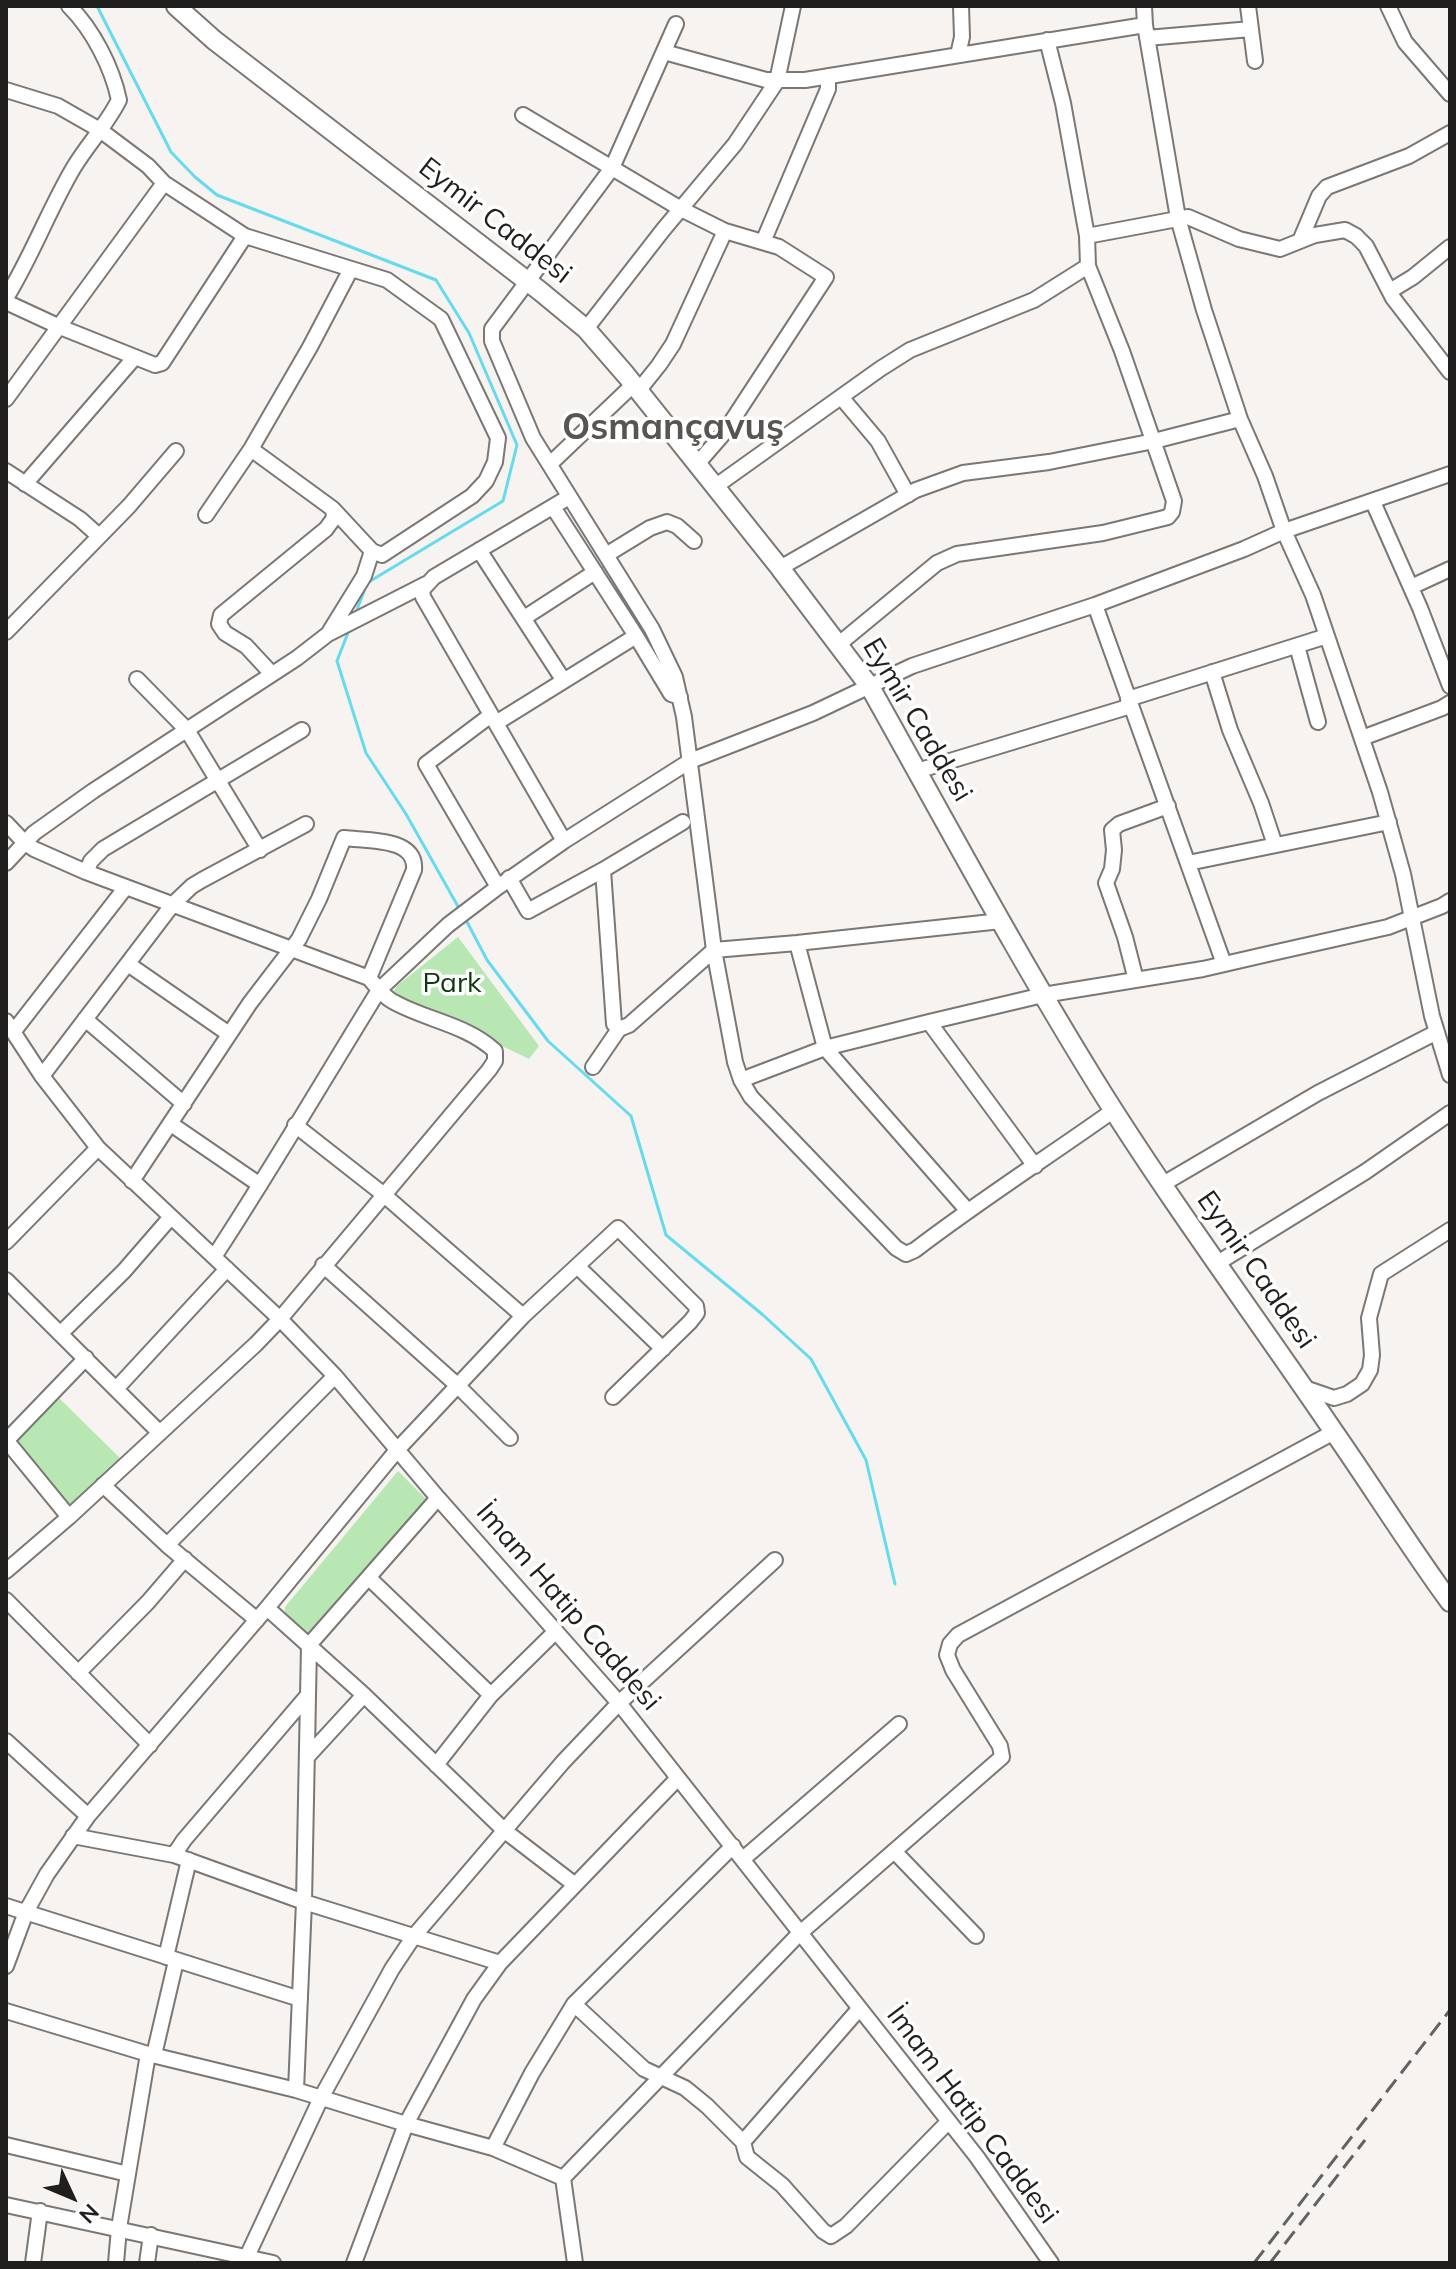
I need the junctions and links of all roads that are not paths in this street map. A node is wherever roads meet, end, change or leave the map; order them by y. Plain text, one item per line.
1 (69, 6) edge
2 (176, 6) edge
3 (793, 6) edge
4 (961, 6) edge
5 (1144, 6) edge
6 (1248, 6) edge
7 (1388, 6) edge
8 (676, 24) dead end
9 (1251, 29) junction
10 (1146, 32) junction
11 (1047, 40) junction
12 (664, 52) junction
13 (958, 55) junction
14 (1255, 61) dead end
15 (828, 76) junction
16 (777, 81) junction
17 (6, 90) edge
18 (1450, 94) edge
19 (523, 115) dead end
20 (100, 130) junction
21 (1450, 133) edge
22 (612, 168) junction
23 (164, 183) junction
24 (681, 209) junction
25 (1312, 213) junction
26 (1178, 218) junction
27 (725, 231) junction
28 (1331, 232) junction
29 (245, 236) junction
30 (1087, 236) junction
31 (1300, 241) junction
32 (763, 242) junction
33 (1450, 247) edge
34 (1088, 266) junction
35 (351, 269) junction
36 (527, 281) junction
37 (1390, 291) junction
38 (6, 300) edge
39 (60, 327) junction
40 (586, 329) junction
41 (135, 357) junction
42 (1449, 366) edge
43 (637, 387) junction
44 (841, 397) junction
45 (6, 399) edge
46 (1240, 419) junction
47 (1154, 441) junction
48 (251, 449) junction
49 (176, 451) dead end
50 (698, 463) junction
51 (550, 464) junction
52 (6, 471) edge
53 (1450, 474) edge
54 (25, 484) junction
55 (716, 486) junction
56 (908, 495) junction
57 (569, 497) junction
58 (1373, 502) junction
59 (553, 507) junction
60 (333, 509) junction
61 (206, 515) dead end
62 (1284, 531) junction
63 (99, 536) junction
64 (694, 541) dead end
65 (479, 550) junction
66 (372, 551) junction
67 (606, 555) junction
68 (780, 568) junction
69 (1450, 569) edge
70 (595, 572) junction
71 (426, 584) junction
72 (1411, 587) junction
73 (1095, 605) junction
74 (524, 618) junction
75 (6, 632) edge
76 (328, 634) junction
77 (636, 636) junction
78 (1327, 636) junction
79 (839, 644) junction
80 (1297, 646) junction
81 (1212, 672) junction
82 (272, 674) junction
83 (137, 679) dead end
84 (564, 681) junction
85 (1450, 686) edge
86 (870, 687) junction
87 (680, 697) junction
88 (1129, 702) junction
89 (1450, 703) edge
90 (494, 719) junction
91 (1318, 722) dead end
92 (187, 730) junction
93 (302, 730) dead end
94 (1362, 738) junction
95 (690, 761) junction
96 (917, 771) junction
97 (218, 781) junction
98 (1168, 806) junction
99 (683, 822) dead end
100 (1389, 822) junction
101 (6, 823) edge
102 (306, 824) dead end
103 (564, 841) junction
104 (25, 843) junction
105 (1275, 845) junction
106 (260, 850) junction
107 (6, 863) edge
108 (1188, 863) junction
109 (603, 870) junction
110 (86, 872) junction
111 (504, 883) junction
112 (126, 887) junction
113 (1450, 901) edge
114 (173, 904) junction
115 (1412, 919) junction
116 (1001, 921) junction
117 (797, 943) junction
118 (292, 948) junction
119 (714, 950) junction
120 (128, 964) junction
121 (1224, 964) junction
122 (369, 978) junction
123 (1136, 980) junction
124 (379, 990) junction
125 (1043, 995) junction
126 (85, 1019) junction
127 (929, 1022) junction
128 (10, 1026) edge
129 (619, 1029) junction
130 (1437, 1032) junction
131 (229, 1034) junction
132 (825, 1048) junction
133 (593, 1067) dead end
134 (1450, 1075) edge
135 (42, 1076) junction
136 (741, 1080) junction
137 (184, 1104) junction
138 (1114, 1110) junction
139 (1450, 1113) edge
140 (171, 1124) junction
141 (295, 1125) junction
142 (98, 1148) junction
143 (1035, 1166) junction
144 (132, 1181) junction
145 (1163, 1184) junction
146 (260, 1185) junction
147 (383, 1194) junction
148 (967, 1210) junction
149 (170, 1218) junction
150 (1450, 1230) edge
151 (6, 1242) edge
152 (214, 1257) junction
153 (1216, 1264) junction
154 (323, 1265) junction
155 (577, 1266) junction
156 (227, 1269) junction
157 (6, 1280) edge
158 (523, 1316) junction
159 (280, 1319) junction
160 (61, 1333) junction
161 (663, 1349) junction
162 (86, 1358) junction
163 (335, 1376) junction
164 (457, 1385) junction
165 (1302, 1387) junction
166 (116, 1389) junction
167 (613, 1397) dead end
168 (1334, 1432) junction
169 (160, 1433) junction
170 (510, 1438) dead end
171 (6, 1440) edge
172 (398, 1449) junction
173 (103, 1485) junction
174 (438, 1498) junction
175 (69, 1517) junction
176 (167, 1545) junction
177 (185, 1559) junction
178 (775, 1560) dead end
179 (6, 1571) edge
180 (369, 1578) junction
181 (6, 1600) edge
182 (1450, 1602) edge
183 (262, 1614) junction
184 (556, 1631) junction
185 (309, 1645) junction
186 (78, 1673) junction
187 (308, 1695) junction
188 (364, 1695) junction
189 (491, 1695) junction
190 (619, 1703) junction
191 (899, 1724) dead end
192 (150, 1745) junction
193 (11, 1746) edge
194 (307, 1757) junction
195 (6, 1764) edge
196 (436, 1765) junction
197 (678, 1778) junction
198 (88, 1816) junction
199 (505, 1831) junction
200 (73, 1836) junction
201 (733, 1846) junction
202 (894, 1851) junction
203 (182, 1857) junction
204 (743, 1859) junction
205 (574, 1884) junction
206 (304, 1902) junction
207 (6, 1906) edge
208 (26, 1912) junction
209 (799, 1934) junction
210 (414, 1936) junction
211 (976, 1936) dead end
212 (171, 1959) junction
213 (500, 1963) junction
214 (6, 1966) edge
215 (300, 1999) junction
216 (574, 2004) junction
217 (859, 2009) junction
218 (6, 2011) edge
219 (151, 2055) junction
220 (661, 2078) junction
221 (296, 2090) junction
222 (321, 2098) junction
223 (948, 2122) junction
224 (406, 2124) junction
225 (743, 2142) junction
226 (6, 2145) edge
227 (493, 2148) junction
228 (128, 2174) junction
229 (563, 2178) junction
230 (6, 2205) edge
231 (40, 2211) junction
232 (119, 2228) junction
233 (151, 2235) junction
234 (245, 2260) edge
235 (33, 2263) edge
236 (116, 2263) edge
237 (147, 2263) edge
238 (273, 2263) edge
239 (354, 2263) edge
240 (575, 2263) edge
241 (1051, 2263) edge

1 - 20 street
2 - 36 main road, Eymir Caddesi
3 - 16 street
4 - 13 street
5 - 10 street
6 - 9 street
7 - 18 street
8 - 12 street
9 - 10 street
9 - 14 street
10 - 11 street
10 - 26 street
11 - 13 street
11 - 30 street
12 - 16 street
12 - 22 street
13 - 15 street
15 - 16 street
15 - 32 street
16 - 24 street
17 - 20 street
19 - 22 street
20 - 23 street
20 - 38 street
21 - 25 street
22 - 24 street
22 - 36 street
23 - 29 street
23 - 39 street
24 - 27 street
24 - 40 street
25 - 28 street
25 - 31 street
26 - 30 street
26 - 31 street
26 - 46 street
27 - 32 street
27 - 43 street
28 - 31 street
28 - 37 street
29 - 35 street
29 - 41 street
30 - 34 street
32 - 50 street
33 - 37 street
34 - 44 street
34 - 47 street
35 - 48 street
35 - 66 street
36 - 40 main road, Eymir Caddesi
36 - 51 street
37 - 42 street
38 - 39 street
39 - 41 street
39 - 45 street
40 - 43 main road, Eymir Caddesi
41 - 54 street
43 - 50 main road, Eymir Caddesi
43 - 51 street
44 - 55 street
44 - 56 street
46 - 47 street
46 - 62 street
47 - 56 street
47 - 79 street
48 - 60 street
48 - 61 street
49 - 63 street
50 - 55 main road, Eymir Caddesi
51 - 57 street
52 - 54 street
53 - 58 street
54 - 63 street
55 - 68 main road, Eymir Caddesi
56 - 68 street
57 - 59 street
57 - 67 street
58 - 62 street
58 - 72 street
59 - 65 street
59 - 70 street
60 - 66 street
60 - 82 street
62 - 73 street
62 - 78 street
63 - 75 street
64 - 67 street
65 - 71 street
65 - 74 street
66 - 76 street
67 - 87 street
68 - 79 main road, Eymir Caddesi
69 - 72 street
70 - 74 street
70 - 77 street
71 - 76 street
71 - 90 street
72 - 85 street
73 - 86 street
73 - 88 street
74 - 84 street
76 - 82 street
77 - 84 street
77 - 87 street
78 - 80 street
78 - 94 street
79 - 86 main road, Eymir Caddesi
80 - 81 street
80 - 91 street
81 - 88 street
81 - 105 street
82 - 92 street
83 - 92 street
84 - 90 street
86 - 95 street
86 - 96 main road, Eymir Caddesi
87 - 95 street
88 - 96 street
88 - 98 street
89 - 94 street
90 - 103 street
90 - 111 street
92 - 97 street
92 - 104 street
93 - 97 street
94 - 100 street
95 - 103 street
95 - 119 street
96 - 116 main road, Eymir Caddesi
97 - 106 street
97 - 110 street
98 - 108 street
98 - 123 street
99 - 109 street
100 - 105 street
100 - 115 street
101 - 104 street
102 - 106 street
103 - 111 street
104 - 107 street
104 - 110 street
105 - 108 street
106 - 114 street
108 - 121 street
109 - 111 street
109 - 129 street
110 - 112 street
111 - 124 street
112 - 114 street
112 - 128 street
113 - 115 street
114 - 118 street
114 - 120 street
115 - 121 street
115 - 130 street
116 - 117 street
116 - 125 main road, Eymir Caddesi
117 - 119 street
117 - 132 street
118 - 122 street
118 - 122 street
118 - 131 street
119 - 129 street
119 - 136 street
120 - 126 street
120 - 131 street
121 - 123 street
122 - 124 street
123 - 125 street
124 - 141 street
124 - 147 street
125 - 127 street
125 - 138 main road, Eymir Caddesi
126 - 135 street
126 - 137 street
127 - 132 street
127 - 143 street
128 - 135 street, İmam Hatip Caddesi
129 - 133 street
130 - 134 street
130 - 145 street
131 - 137 street
132 - 136 street
132 - 148 street
135 - 142 street, İmam Hatip Caddesi
136 - 148 street
137 - 140 street
138 - 143 street
138 - 145 main road, Eymir Caddesi
139 - 153 street
140 - 144 street
140 - 146 street
141 - 146 street
141 - 147 street
142 - 144 street, İmam Hatip Caddesi
142 - 151 street
143 - 148 street
144 - 149 street, İmam Hatip Caddesi
145 - 153 main road, Eymir Caddesi
146 - 152 street
147 - 154 street
147 - 158 street
149 - 152 street, İmam Hatip Caddesi
149 - 160 street
150 - 165 street
152 - 156 street, İmam Hatip Caddesi
153 - 165 main road, Eymir Caddesi
154 - 159 street
154 - 164 street
155 - 158 street
155 - 161 street
155 - 161 street
156 - 159 street, İmam Hatip Caddesi
156 - 166 street
157 - 160 street
158 - 164 street
159 - 163 street, İmam Hatip Caddesi
159 - 169 street
160 - 162 street
161 - 167 street
162 - 166 street
162 - 171 street
163 - 172 street, İmam Hatip Caddesi
163 - 176 street
164 - 170 street
164 - 172 street
165 - 168 main road, Eymir Caddesi
166 - 169 street
168 - 182 main road, Eymir Caddesi
168 - 202 street
169 - 173 street
171 - 175 street
172 - 174 street, İmam Hatip Caddesi
172 - 183 street
173 - 175 street
173 - 176 street
174 - 180 street
174 - 184 street, İmam Hatip Caddesi
175 - 179 street
176 - 177 street
177 - 183 street
177 - 186 street
178 - 190 street
180 - 185 street
180 - 189 street
181 - 186 street
183 - 185 street
183 - 192 street
184 - 189 street
184 - 190 street, İmam Hatip Caddesi
185 - 187 street
185 - 188 street
186 - 192 street
187 - 194 street
187 - 203 street
188 - 194 street
188 - 196 street
189 - 196 street
190 - 197 street, İmam Hatip Caddesi
190 - 199 street
191 - 204 street
192 - 198 street
193 - 195 street
193 - 198 street
194 - 206 street
196 - 199 street
197 - 201 street, İmam Hatip Caddesi
197 - 205 street
198 - 200 street
199 - 205 street
199 - 210 street
200 - 203 street
200 - 208 street
201 - 204 street, İmam Hatip Caddesi
201 - 216 street
202 - 209 street
202 - 211 street
203 - 206 street
203 - 212 street
204 - 209 street, İmam Hatip Caddesi
205 - 213 street
206 - 210 street
206 - 215 street
207 - 208 street
208 - 212 street
208 - 214 street
209 - 217 street, İmam Hatip Caddesi
209 - 220 street
210 - 213 street
210 - 222 street
212 - 215 street
212 - 219 street
213 - 224 street
215 - 221 street
216 - 220 street
216 - 227 street
217 - 223 street, İmam Hatip Caddesi
217 - 225 street
218 - 219 street
219 - 221 street
219 - 228 street
220 - 225 street
220 - 229 street
221 - 222 street
222 - 224 street
222 - 234 street
223 - 225 street
223 - 241 street, İmam Hatip Caddesi
224 - 227 street
224 - 239 street
226 - 228 street
227 - 229 street
228 - 232 street
229 - 240 street
230 - 231 street
231 - 232 street
231 - 235 street
232 - 233 street
232 - 236 street
233 - 234 street
233 - 237 street
234 - 238 street

